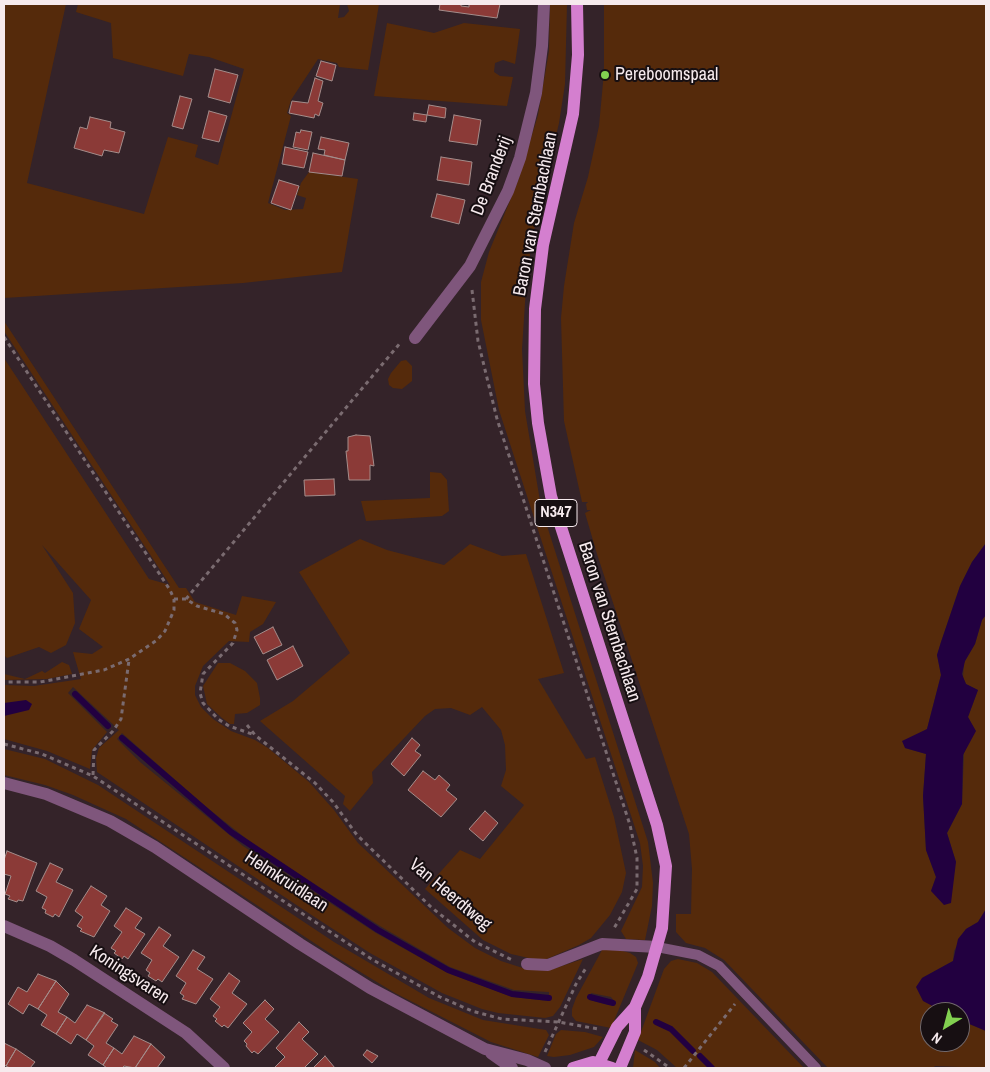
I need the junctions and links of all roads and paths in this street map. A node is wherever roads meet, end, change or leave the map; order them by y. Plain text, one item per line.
1 (544, 4) edge
2 (577, 4) edge
3 (470, 266) junction
4 (411, 336) joint
5 (4, 337) edge
6 (174, 599) junction
7 (186, 599) junction
8 (129, 660) junction
9 (4, 682) edge
10 (247, 725) dead end
11 (256, 735) junction
12 (4, 744) edge
13 (93, 776) junction
14 (4, 782) edge
15 (4, 926) edge
16 (602, 944) junction
17 (657, 947) junction
18 (527, 964) joint
19 (745, 992) junction
20 (635, 1007) junction
21 (558, 1022) junction
22 (485, 1049) junction
23 (599, 1063) junction
24 (542, 1067) edge
25 (224, 1068) edge
26 (512, 1068) edge
27 (572, 1068) edge
28 (612, 1068) edge
29 (620, 1068) edge
30 (684, 1068) edge
31 (816, 1068) edge

1 - 3 street, De Branderij
2 - 17 main road, Baron van Sternbachlaan / N347
3 - 4 street, De Branderij
3 - 16 path
4 - 7 path
5 - 6 path
6 - 7 path
6 - 8 path
7 - 11 path
8 - 9 path
8 - 13 path
10 - 11 path, Van Heerdtweg
11 - 18 path, Van Heerdtweg
12 - 13 path, Helmkruidlaan
13 - 21 path, Helmkruidlaan
14 - 22 street
15 - 25 street, Koningsvaren
16 - 17 street
16 - 18 street
16 - 21 path
17 - 19 lane
17 - 20 main road, Baron van Sternbachlaan / N347
19 - 30 path
19 - 31 lane
20 - 23 main road, Baron van Sternbachlaan / N347
20 - 29 main road, Baron van Sternbachlaan / N347
21 - 24 path
22 - 24 street
22 - 26 street
23 - 27 main road
23 - 28 main road

